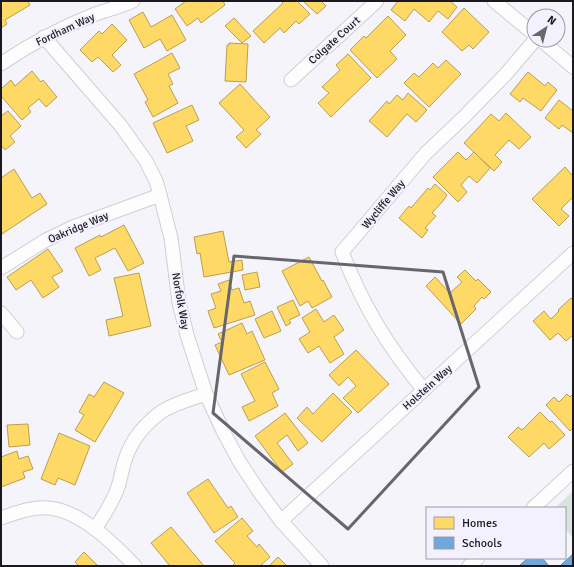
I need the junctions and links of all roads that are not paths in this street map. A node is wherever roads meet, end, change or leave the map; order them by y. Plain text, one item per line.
1 (133, 1) edge
2 (377, 1) edge
3 (494, 1) edge
4 (526, 27) edge
5 (44, 38) junction
6 (528, 48) edge
7 (550, 48) edge
8 (1, 64) edge
9 (573, 67) edge
10 (291, 80) dead end
11 (160, 195) junction
12 (573, 253) edge
13 (1, 268) edge
14 (1, 313) edge
15 (17, 332) dead end
16 (424, 390) junction
17 (206, 394) junction
18 (573, 471) edge
19 (533, 507) edge
20 (1, 518) edge
21 (281, 521) junction
22 (94, 529) junction
23 (135, 566) edge
24 (322, 566) edge

1 - 5 street, Fordham Way
2 - 10 street, Colgate Court
3 - 4 street
5 - 8 street, Fordham Way
5 - 11 street, Norfolk Way
6 - 16 street, Wycliffe Way
7 - 9 street
11 - 13 street, Oakridge Way
11 - 17 street, Norfolk Way
12 - 16 street, Holstein Way
14 - 15 street
16 - 21 street, Holstein Way
17 - 21 street, Norfolk Way
17 - 22 street
18 - 19 street
20 - 22 street
21 - 24 street, Norfolk Way
22 - 23 street

